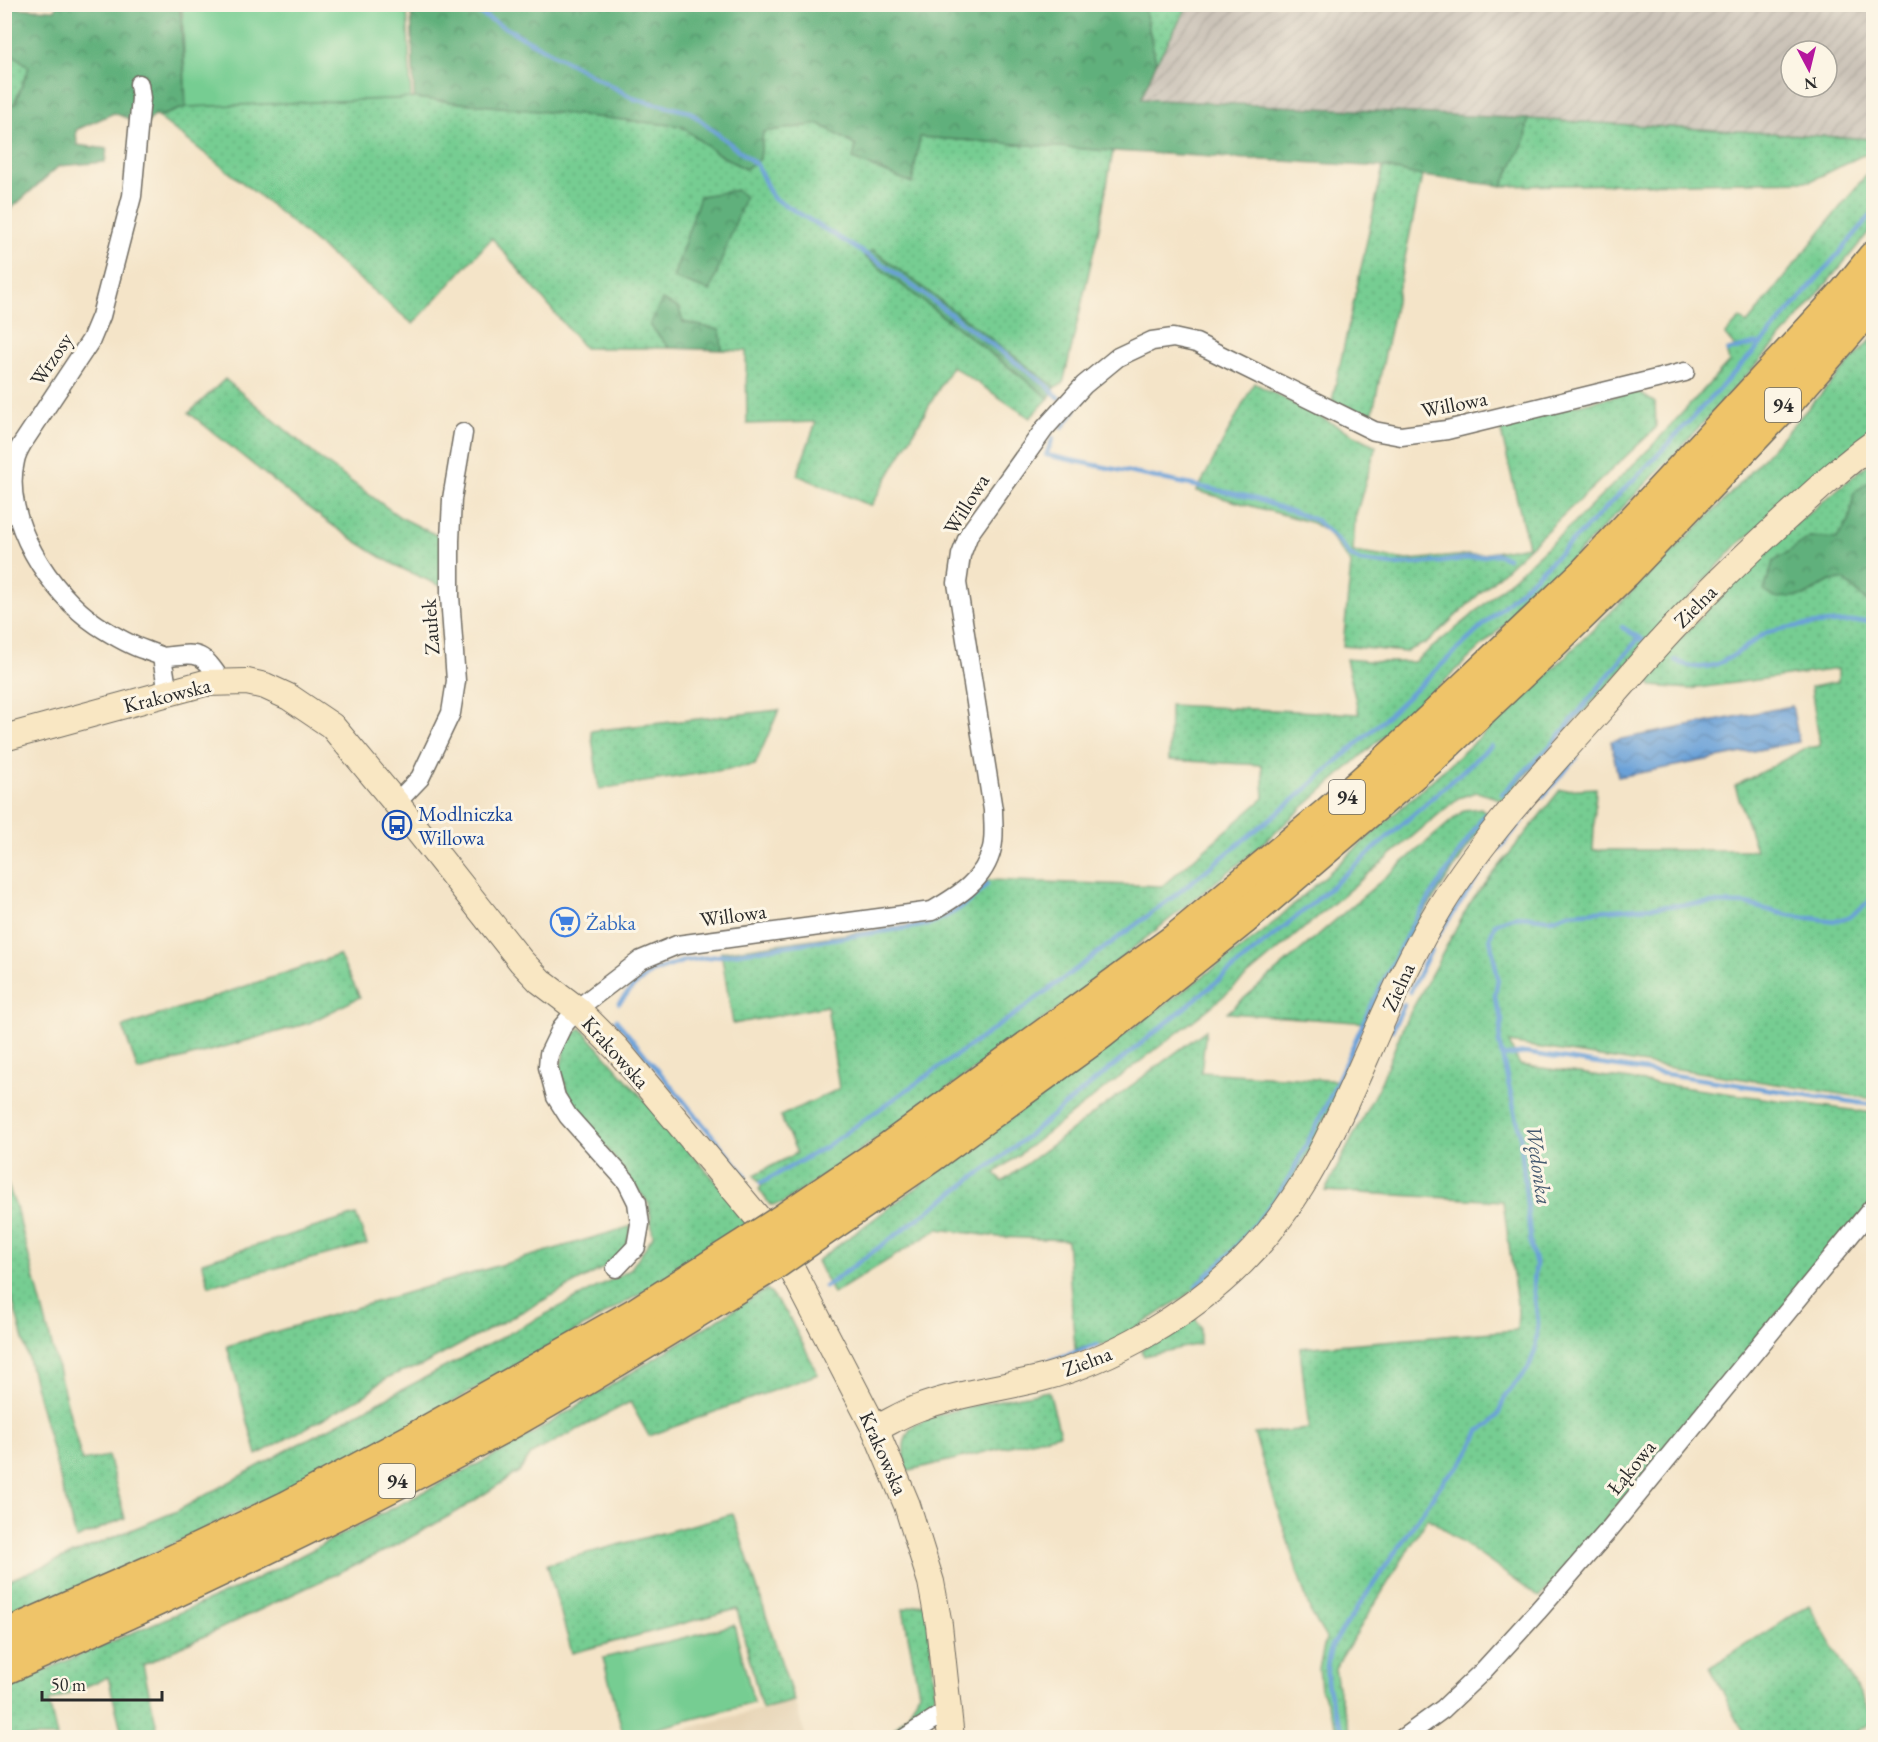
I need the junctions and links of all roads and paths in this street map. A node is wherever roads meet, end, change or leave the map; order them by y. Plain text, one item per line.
1 (139, 84) dead end
2 (1874, 258) edge
3 (1874, 301) edge
4 (1686, 372) dead end
5 (463, 433) dead end
6 (1874, 443) edge
7 (162, 657) junction
8 (222, 682) junction
9 (168, 694) junction
10 (4, 738) edge
11 (396, 802) junction
12 (577, 1009) junction
13 (1874, 1206) edge
14 (777, 1243) junction
15 (616, 1268) dead end
16 (875, 1429) junction
17 (4, 1637) edge
18 (4, 1668) edge
19 (948, 1710) junction
20 (905, 1737) edge
21 (951, 1737) edge
22 (1403, 1737) edge

1 - 7 street, Wrzosy
2 - 14 highway, 94
3 - 14 highway, 94
4 - 12 street, Willowa
5 - 11 street, Zaułek
6 - 16 street, Zielna
7 - 8 street, Wrzosy
7 - 9 street
8 - 9 street, Krakowska
8 - 11 street, Krakowska
9 - 10 street, Krakowska
11 - 12 street, Krakowska
12 - 15 street, Willowa
12 - 16 street, Krakowska
13 - 22 street, Łąkowa
14 - 17 highway, 94
14 - 18 highway, 94
16 - 19 street, Krakowska
19 - 20 street
19 - 21 street, Krakowska

